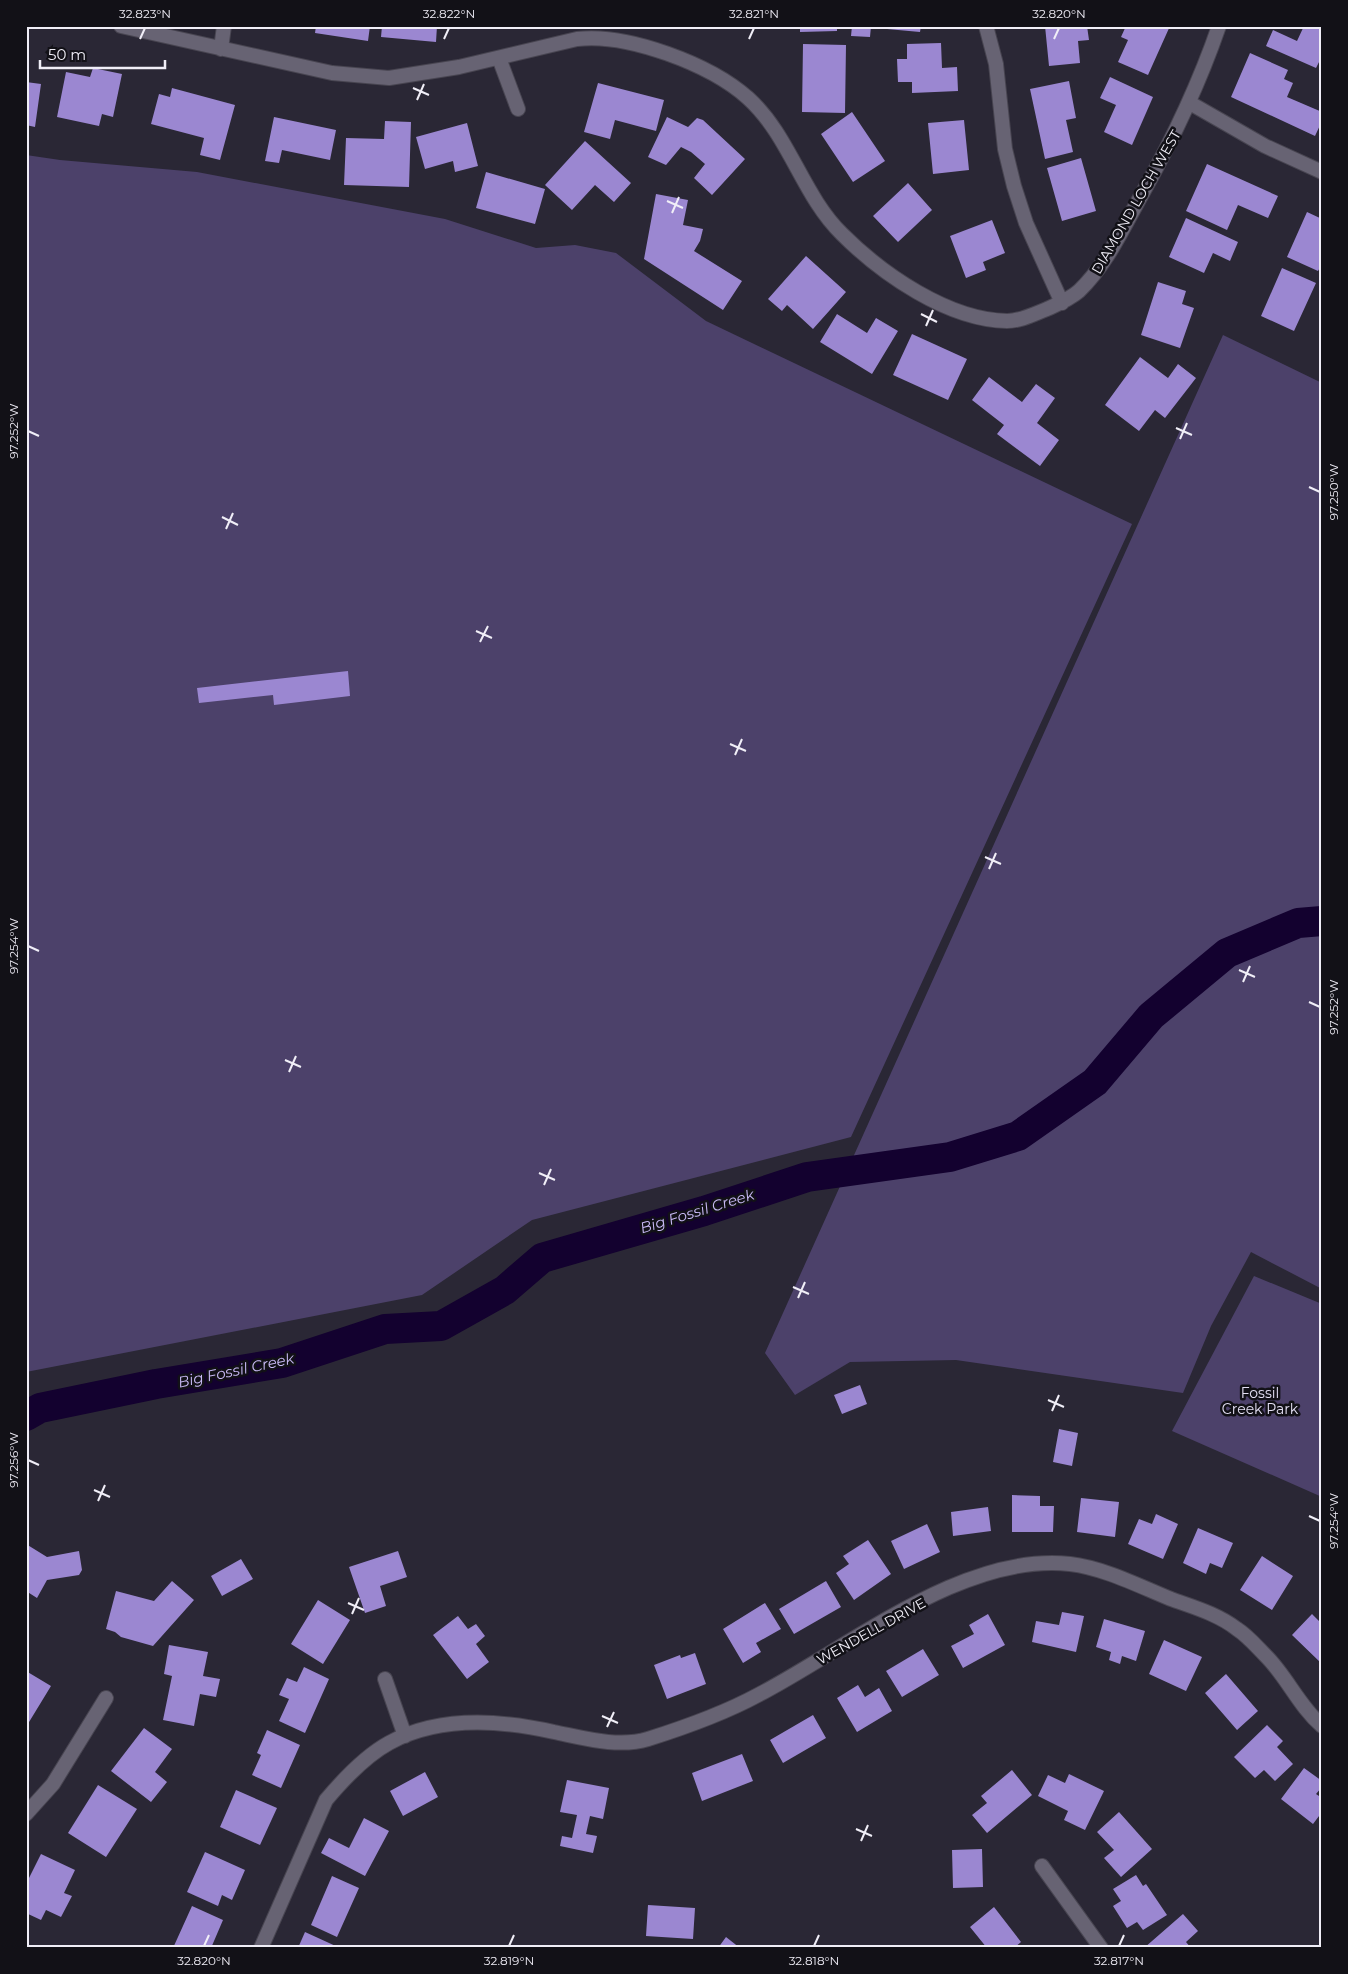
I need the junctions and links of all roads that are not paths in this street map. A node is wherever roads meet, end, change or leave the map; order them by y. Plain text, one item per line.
1 (121, 26) edge
2 (224, 26) edge
3 (986, 26) edge
4 (1219, 26) edge
5 (221, 49) junction
6 (499, 58) junction
7 (1190, 103) junction
8 (518, 109) dead end
9 (1322, 172) edge
10 (1062, 303) junction
11 (385, 1679) dead end
12 (106, 1698) dead end
13 (1322, 1726) edge
14 (405, 1736) junction
15 (26, 1814) edge
16 (1042, 1866) dead end
17 (261, 1948) edge
18 (1101, 1948) edge

1 - 5 street, DIAMOND LOCH WEST
2 - 5 street
3 - 10 street
4 - 7 street, DIAMOND LOCH WEST
5 - 6 street, DIAMOND LOCH WEST
6 - 8 street
6 - 10 street, DIAMOND LOCH WEST
7 - 9 street
7 - 10 street, DIAMOND LOCH WEST
11 - 14 street
12 - 15 street
13 - 14 street, WENDELL DRIVE
14 - 17 street, WENDELL DRIVE
16 - 18 street

